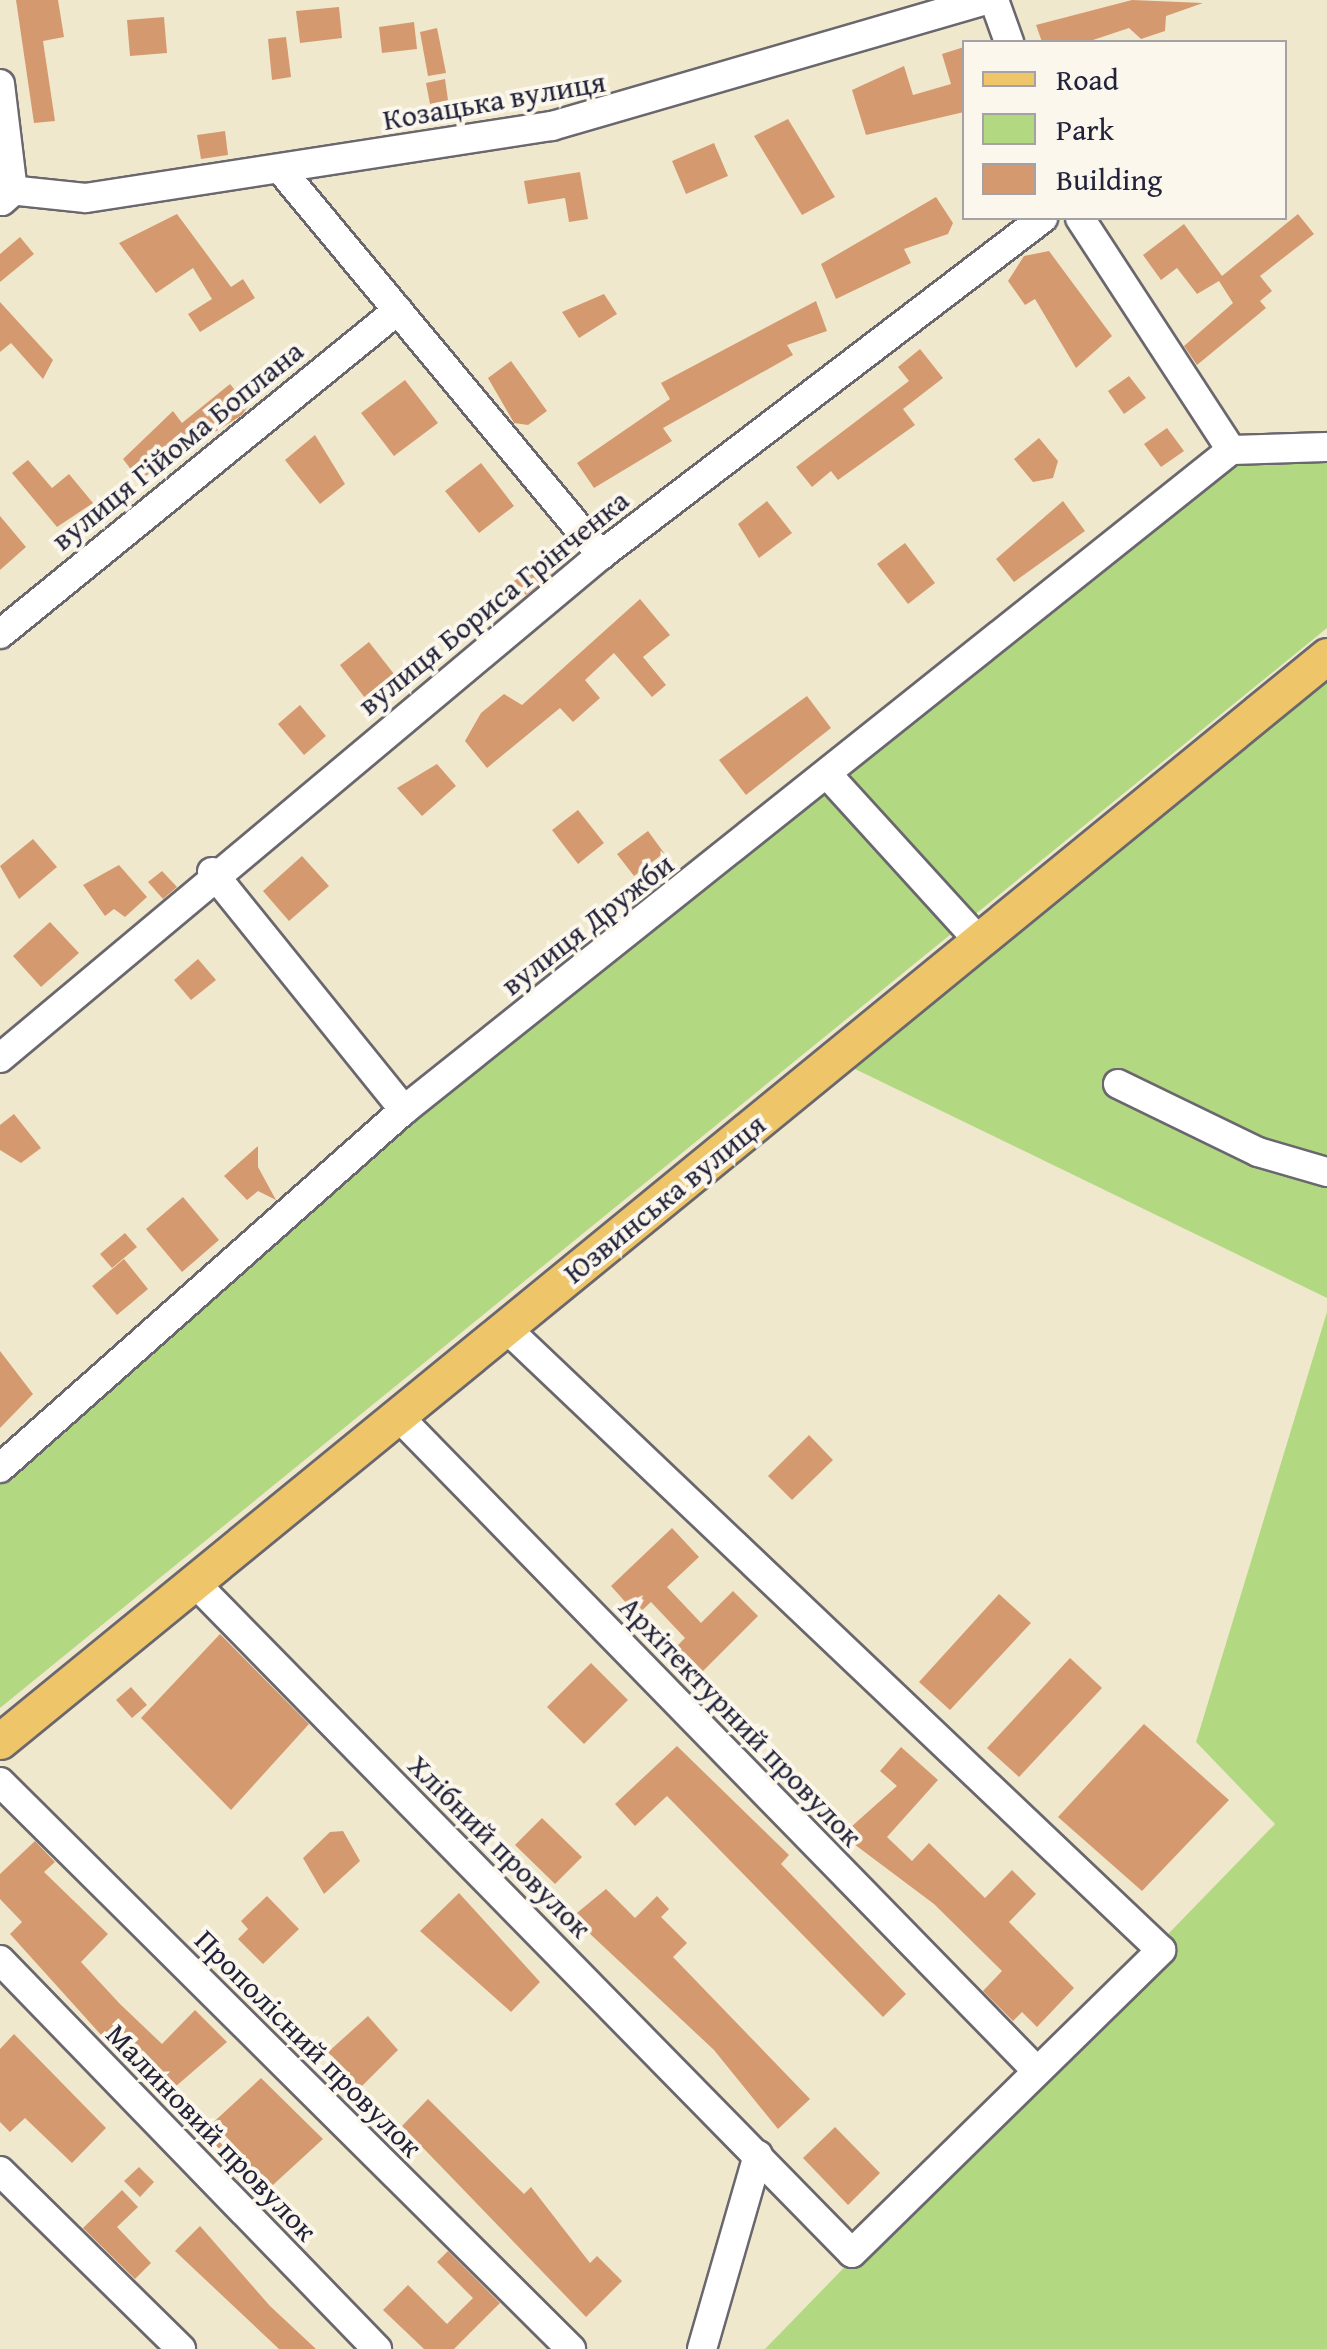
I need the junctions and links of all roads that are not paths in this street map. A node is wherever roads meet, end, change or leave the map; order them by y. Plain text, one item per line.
1 (990, 0) edge
2 (1009, 40) edge
3 (0, 84) edge
4 (281, 170) junction
5 (4, 194) edge
6 (1040, 220) edge
7 (1081, 220) edge
8 (398, 310) junction
9 (1327, 447) edge
10 (1232, 450) junction
11 (601, 555) junction
12 (0, 634) edge
13 (1327, 656) edge
14 (828, 774) junction
15 (212, 872) junction
16 (978, 940) junction
17 (0, 1058) edge
18 (1118, 1084) dead end
19 (404, 1110) junction
20 (1327, 1172) edge
21 (506, 1328) junction
22 (398, 1416) junction
23 (0, 1468) edge
24 (195, 1583) junction
25 (0, 1741) edge
26 (0, 1782) edge
27 (0, 1960) edge
28 (1037, 2071) junction
29 (758, 2155) junction
30 (0, 2171) edge
31 (181, 2349) edge
32 (377, 2349) edge
33 (571, 2349) edge
34 (702, 2349) edge

1 - 2 street
1 - 4 street, Козацька вулиця
3 - 5 street
4 - 5 street, Козацька вулиця
4 - 8 street
6 - 11 street, вулиця Бориса Грінченка
7 - 10 street
8 - 11 street
8 - 12 street, вулиця Гійома Боплана
9 - 10 street
10 - 14 street, вулиця Дружби
11 - 15 street, вулиця Бориса Грінченка
13 - 16 main road, Юзвинська вулиця
14 - 16 street
14 - 19 street, вулиця Дружби
15 - 17 street, вулиця Бориса Грінченка
15 - 19 street
16 - 21 main road, Юзвинська вулиця
18 - 20 street
19 - 23 street, вулиця Дружби
21 - 22 main road, Юзвинська вулиця
21 - 28 street
22 - 24 main road, Юзвинська вулиця
22 - 28 street, Архітектурний провулок
24 - 25 main road, Юзвинська вулиця
24 - 29 street, Хлібний провулок
26 - 33 street, Прополісний провулок
27 - 32 street, Малиновий провулок
28 - 29 street, Хлібний провулок
29 - 34 street
30 - 31 street

